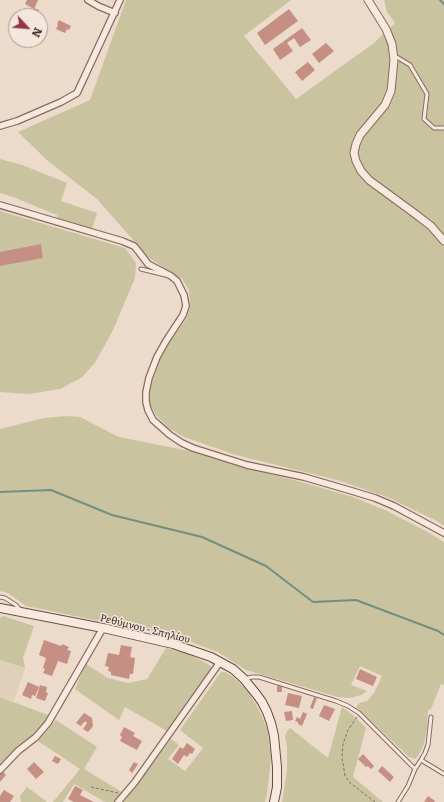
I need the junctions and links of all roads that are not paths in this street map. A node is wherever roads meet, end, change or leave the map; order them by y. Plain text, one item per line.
1 (88, 0) edge
2 (120, 0) edge
3 (368, 0) edge
4 (114, 13) junction
5 (394, 55) junction
6 (0, 126) edge
7 (444, 128) edge
8 (0, 205) edge
9 (444, 241) edge
10 (141, 269) dead end
11 (171, 276) junction
12 (444, 533) edge
13 (0, 597) edge
14 (0, 608) edge
15 (22, 612) junction
16 (103, 628) junction
17 (220, 662) junction
18 (244, 679) junction
19 (431, 717) dead end
20 (421, 760) junction
21 (414, 769) junction
22 (0, 770) edge
23 (444, 774) edge
24 (118, 802) edge
25 (274, 802) edge
26 (398, 802) edge

1 - 4 street
2 - 4 street
3 - 5 street
4 - 6 street
5 - 7 lane
5 - 9 street
8 - 11 street
10 - 11 lane
11 - 12 street
13 - 15 lane
14 - 15 main road, Ρεθύμνου - Σπηλίου
15 - 16 main road, Ρεθύμνου - Σπηλίου
16 - 17 main road, Ρεθύμνου - Σπηλίου
16 - 22 street
17 - 18 main road, Ρεθύμνου - Σπηλίου
17 - 24 street
18 - 21 lane
18 - 25 main road, Ρεθύμνου - Σπηλίου
19 - 20 lane
20 - 21 lane
20 - 23 lane
21 - 26 lane

